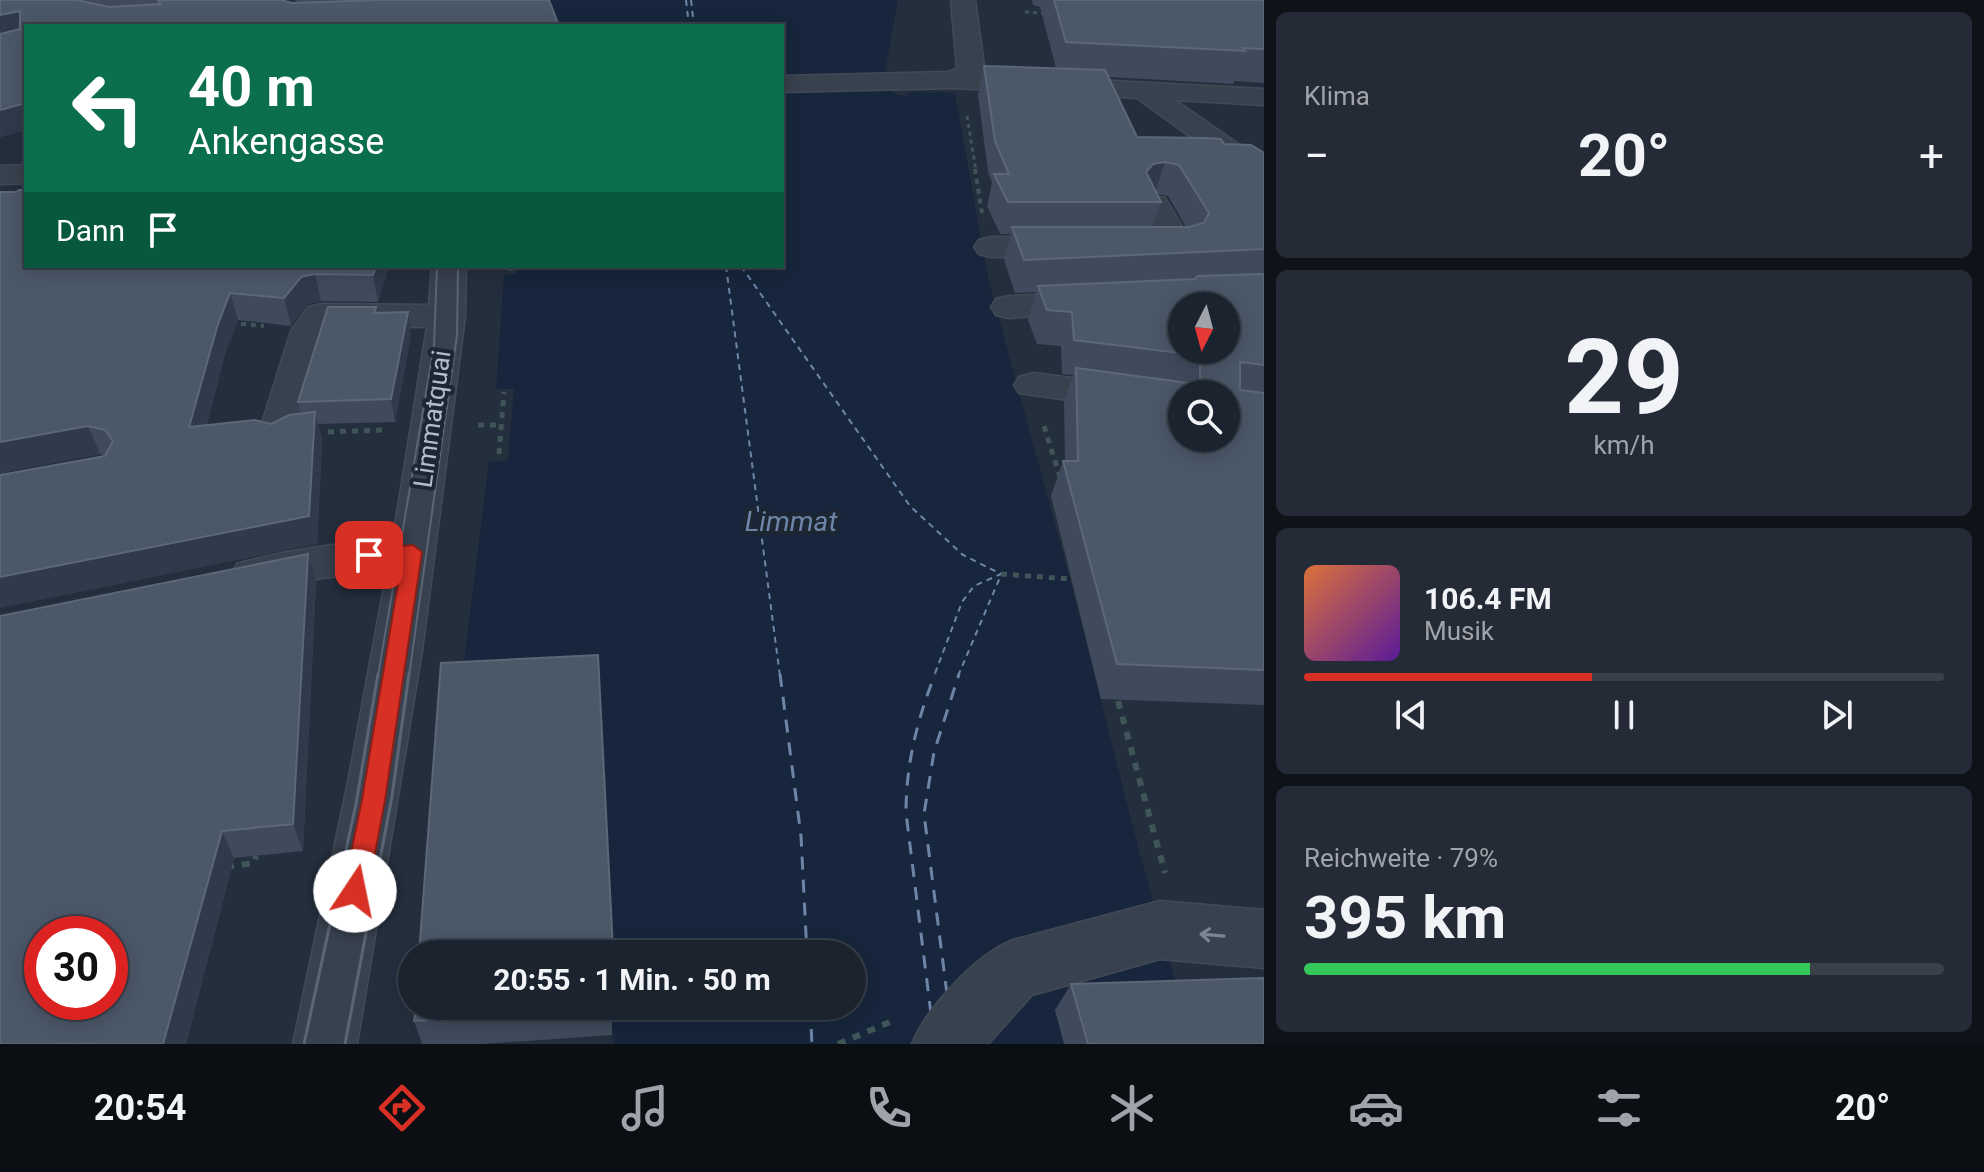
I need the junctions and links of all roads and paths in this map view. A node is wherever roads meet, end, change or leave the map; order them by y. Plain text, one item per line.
1 (963, 0) edge
2 (1025, 12) dead end
3 (1045, 13) dead end
4 (953, 80) junction
5 (784, 84) edge
6 (1147, 93) junction
7 (1264, 97) edge
8 (24, 174) edge
9 (0, 175) edge
10 (1264, 176) edge
11 (1154, 205) edge
12 (991, 247) dead end
13 (448, 268) edge
14 (1121, 301) edge
15 (1009, 307) dead end
16 (433, 316) junction
17 (229, 323) edge
18 (309, 331) junction
19 (1033, 385) dead end
20 (504, 392) dead end
21 (1168, 402) edge
22 (476, 425) dead end
23 (501, 425) junction
24 (391, 430) dead end
25 (278, 436) joint
26 (499, 454) dead end
27 (391, 554) junction
28 (1001, 574) dead end
29 (1070, 579) dead end
30 (219, 583) edge
31 (1118, 701) edge
32 (255, 860) edge
33 (223, 867) edge
34 (1170, 931) junction
35 (1264, 939) edge
36 (325, 1044) edge
37 (944, 1044) edge

1 - 4 street
2 - 3 path
4 - 5 street
4 - 6 street
6 - 7 street
6 - 10 street
8 - 9 street
11 - 12 street
13 - 16 street, Limmatquai
14 - 15 street
16 - 18 street
16 - 27 street, Limmatquai
17 - 18 path
18 - 25 street
19 - 21 street
20 - 23 path
22 - 23 path
23 - 26 path
24 - 25 path
27 - 30 street
27 - 36 street, Limmatquai
28 - 29 path
31 - 34 path
32 - 33 path
35 -> 34 street
34 - 37 street

